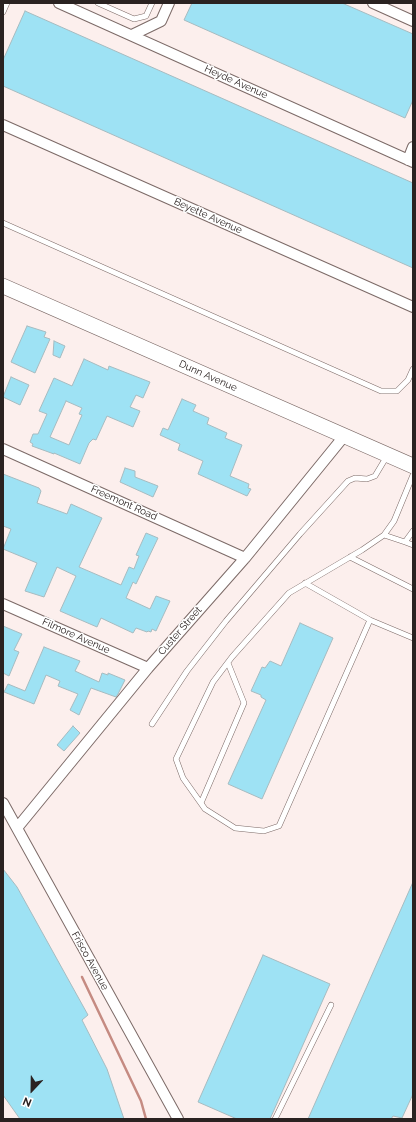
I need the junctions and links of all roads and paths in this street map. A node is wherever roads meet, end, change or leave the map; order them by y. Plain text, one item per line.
1 (7, 3) edge
2 (59, 3) edge
3 (98, 3) edge
4 (152, 3) edge
5 (169, 3) edge
6 (373, 3) edge
7 (3, 12) edge
8 (413, 21) edge
9 (132, 35) junction
10 (3, 125) edge
11 (413, 147) edge
12 (410, 161) edge
13 (3, 223) edge
14 (3, 286) edge
15 (413, 307) edge
16 (413, 369) edge
17 (345, 436) junction
18 (3, 449) edge
19 (388, 455) junction
20 (413, 466) edge
21 (413, 475) edge
22 (413, 530) edge
23 (384, 535) junction
24 (405, 542) junction
25 (413, 546) edge
26 (350, 557) junction
27 (245, 558) junction
28 (305, 583) junction
29 (413, 589) edge
30 (3, 604) edge
31 (370, 620) junction
32 (413, 638) edge
33 (228, 662) junction
34 (148, 668) junction
35 (152, 724) dead end
36 (3, 803) edge
37 (201, 803) junction
38 (17, 828) junction
39 (331, 1005) dead end
40 (178, 1119) edge
41 (275, 1119) edge

1 - 7 lane
2 - 9 street, Heyde Avenue
3 - 4 lane
5 - 9 street
6 - 8 street
9 - 12 street, Heyde Avenue
10 - 15 street, Beyette Avenue
11 - 12 street
13 - 16 lane
14 - 17 main road, Dunn Avenue
17 - 19 main road, Dunn Avenue
17 - 27 street, Custer Street
18 - 27 street, Freemont Road
19 - 20 main road, Dunn Avenue
19 - 35 lane
21 - 23 lane
22 - 24 lane
23 - 24 lane
23 - 26 lane
24 - 25 lane
26 - 28 lane
26 - 29 lane
27 - 34 street, Custer Street
28 - 31 lane
28 - 33 lane
30 - 34 street, Filmore Avenue
31 - 32 lane
31 - 37 lane
33 - 37 lane
33 - 37 lane
34 - 38 street, Custer Street
36 - 38 street, Frisco Avenue
38 - 40 street, Frisco Avenue
39 - 41 lane

